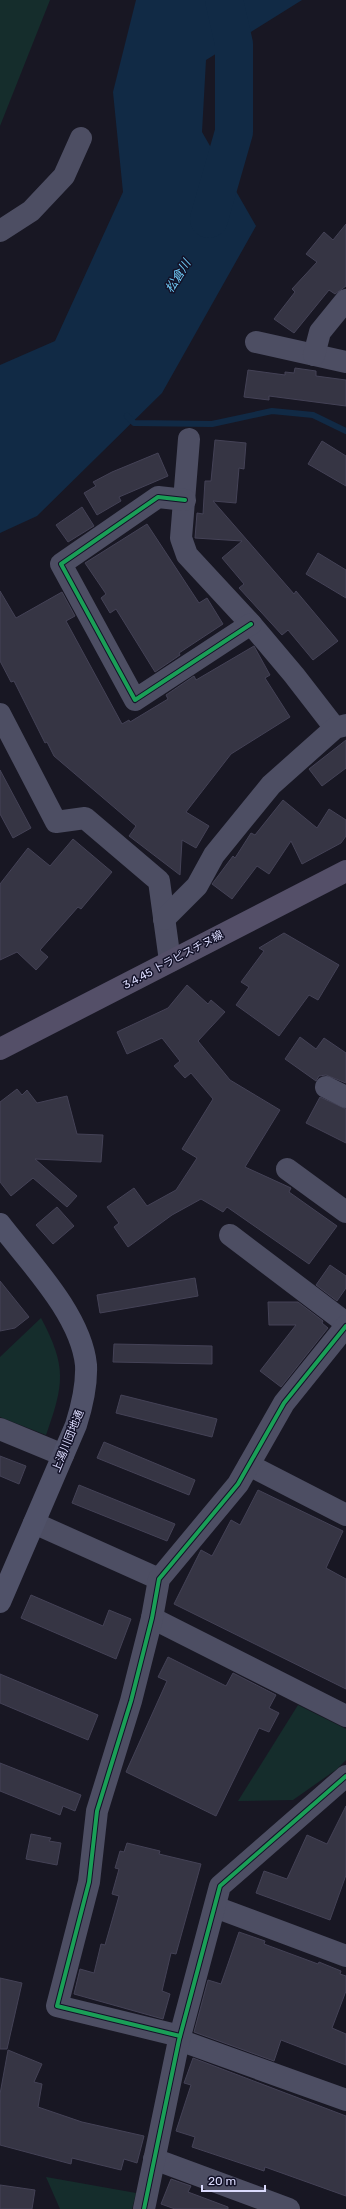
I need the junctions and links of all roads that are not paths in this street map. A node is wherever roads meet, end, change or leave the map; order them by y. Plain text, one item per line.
1 (80, 138) dead end
2 (0, 231) edge
3 (346, 300) edge
4 (256, 342) dead end
5 (314, 356) junction
6 (346, 362) edge
7 (189, 439) dead end
8 (185, 500) junction
9 (251, 624) junction
10 (0, 714) edge
11 (340, 726) edge
12 (346, 871) edge
13 (164, 919) junction
14 (170, 961) junction
15 (0, 1049) edge
16 (326, 1087) dead end
17 (346, 1097) edge
18 (287, 1169) dead end
19 (346, 1212) edge
20 (0, 1224) edge
21 (230, 1235) dead end
22 (346, 1324) edge
23 (0, 1429) edge
24 (63, 1455) junction
25 (249, 1465) junction
26 (346, 1515) edge
27 (34, 1522) junction
28 (159, 1579) junction
29 (0, 1602) edge
30 (152, 1618) junction
31 (346, 1716) edge
32 (346, 1776) edge
33 (215, 1907) junction
34 (346, 1956) edge
35 (180, 2038) junction
36 (346, 2100) edge
37 (154, 2159) junction
38 (144, 2209) edge
39 (289, 2209) edge

1 - 2 street
3 - 5 street
4 - 5 street
5 - 6 street
7 - 8 street
8 - 9 street
8 - 9 street
9 - 11 street
10 - 13 street
11 - 13 street
12 - 14 main road, 3.4.45 トラピスチヌ線
13 - 14 street
14 - 15 main road, 3.4.45 トラピスチヌ線
16 - 17 street
18 - 19 street
20 - 24 street, 上湯川団地通
21 - 22 street
22 - 25 street
23 - 24 street
24 - 27 street, 上湯川団地通
25 - 26 street
25 - 28 street
27 - 28 street
27 - 29 street, 上湯川団地通
28 - 30 street
30 - 31 street
30 - 35 street
32 - 33 street
33 - 34 street
33 - 35 street
35 - 36 street
35 - 37 street
37 - 38 street
37 - 39 street

